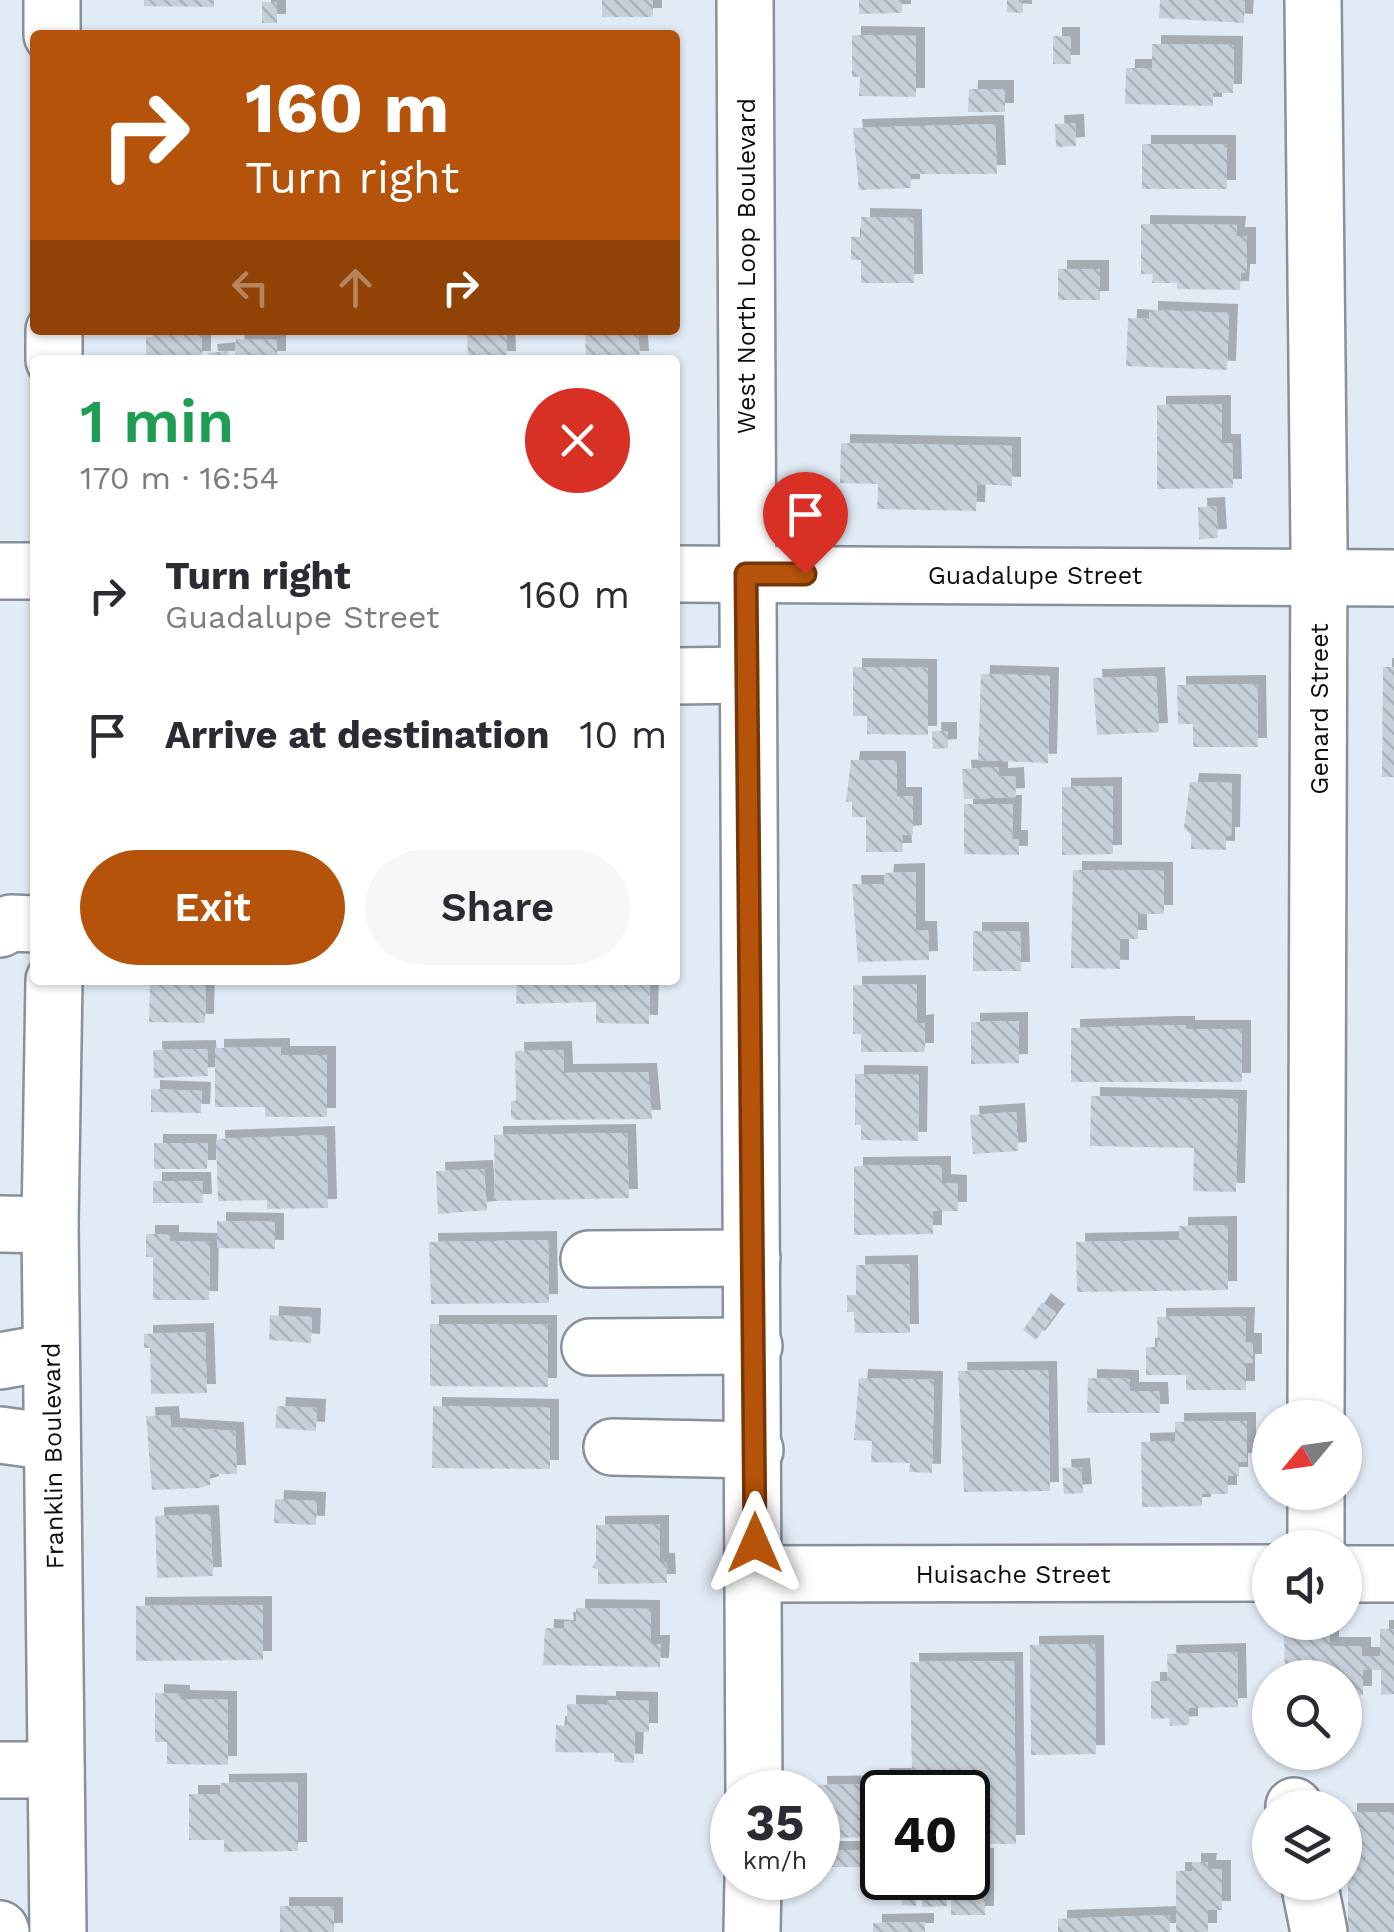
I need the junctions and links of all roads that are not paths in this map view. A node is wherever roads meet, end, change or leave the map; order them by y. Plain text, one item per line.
1 (52, 0) edge
2 (746, 0) edge
3 (1313, 0) edge
4 (52, 30) edge
5 (0, 571) edge
6 (30, 571) edge
7 (680, 574) edge
8 (746, 574) junction
9 (1319, 577) junction
10 (1394, 578) edge
11 (747, 675) junction
12 (680, 676) edge
13 (30, 924) edge
14 (0, 929) edge
15 (53, 985) edge
16 (25, 1224) edge
17 (752, 1258) junction
18 (590, 1260) dead end
19 (754, 1346) junction
20 (590, 1347) dead end
21 (26, 1356) edge
22 (1316, 1400) edge
23 (26, 1438) edge
24 (612, 1448) dead end
25 (755, 1450) junction
26 (756, 1574) junction
27 (1252, 1574) edge
28 (1362, 1574) edge
29 (1394, 1574) edge
30 (0, 1770) edge
31 (56, 1770) junction
32 (754, 1770) edge
33 (753, 1900) edge
34 (1313, 1900) edge
35 (58, 1932) edge
36 (752, 1932) edge
37 (1319, 1932) edge

1 - 4 street
2 - 8 street, West North Loop Boulevard
3 - 9 street, Genard Street
5 - 6 street
7 - 8 street, Guadalupe Street
8 - 9 street, Guadalupe Street
8 - 11 street, West North Loop Boulevard
9 - 10 street, Guadalupe Street
9 - 22 street, Genard Street
11 - 12 street
11 - 17 street, West North Loop Boulevard
13 - 14 street
15 - 16 street, Franklin Boulevard
16 - 21 street, Franklin Boulevard
17 - 18 street
17 - 19 street, West North Loop Boulevard
19 - 20 street
19 - 25 street, West North Loop Boulevard
21 - 23 street, Franklin Boulevard
23 - 31 street, Franklin Boulevard
24 - 25 street
25 - 26 street, West North Loop Boulevard
26 - 27 street, Huisache Street
26 - 32 street, West North Loop Boulevard
28 - 29 street
30 - 31 street
31 - 35 street, Franklin Boulevard
33 - 36 street
34 - 37 street

